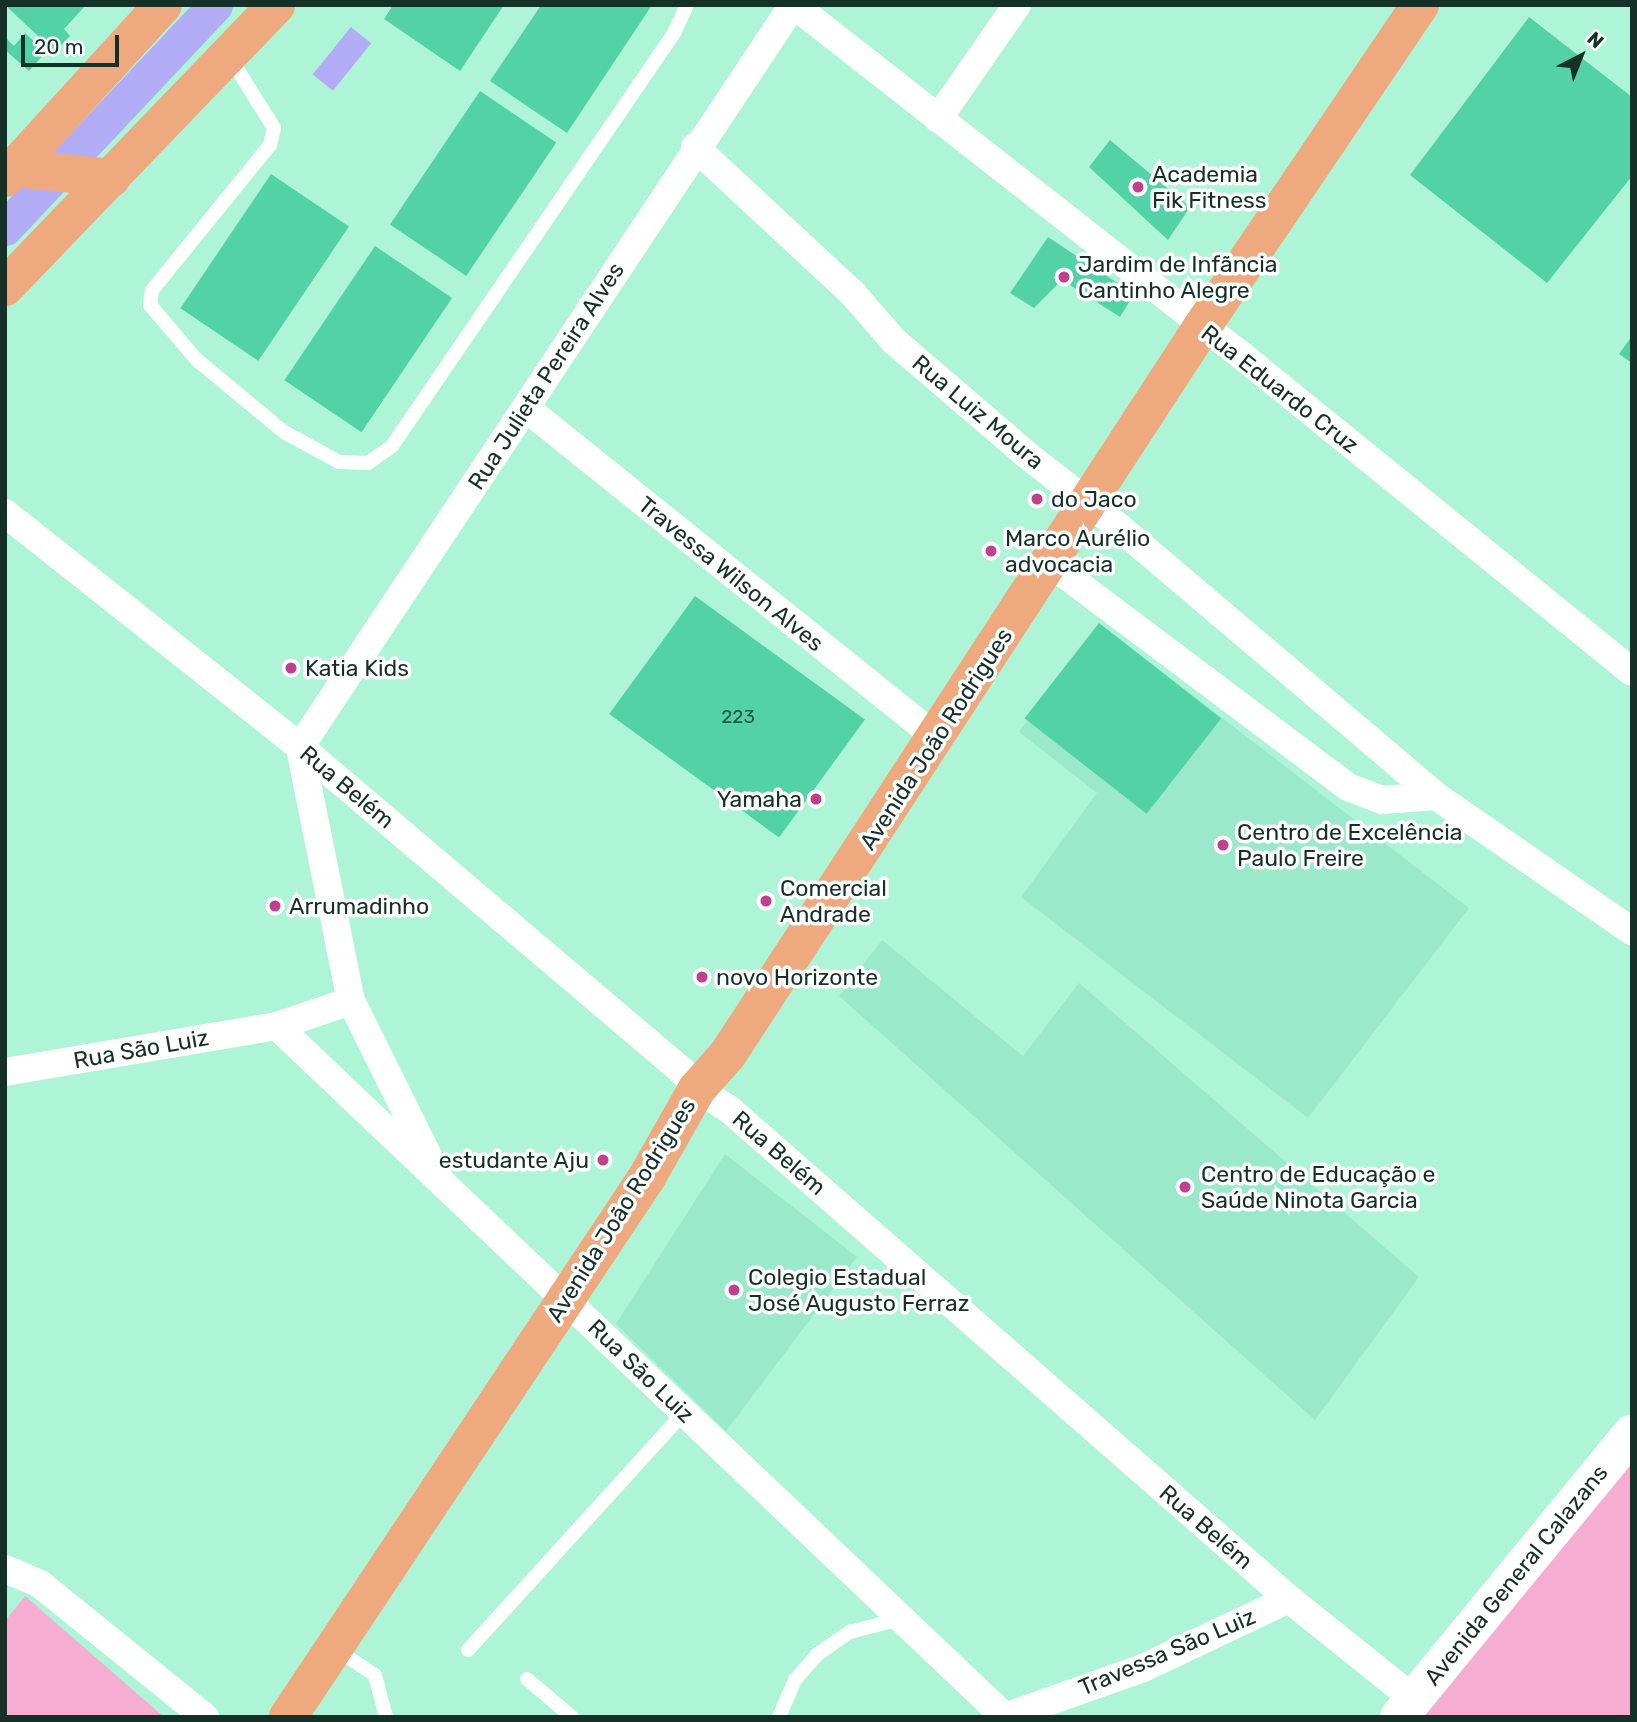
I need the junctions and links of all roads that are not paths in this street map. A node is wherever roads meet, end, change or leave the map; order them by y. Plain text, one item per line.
1 (276, 5) edge
2 (687, 5) edge
3 (793, 5) edge
4 (1017, 5) edge
5 (1420, 5) edge
6 (152, 9) edge
7 (228, 55) junction
8 (938, 119) junction
9 (695, 147) junction
10 (15, 172) edge
11 (102, 177) junction
12 (5, 287) edge
13 (1202, 327) junction
14 (527, 409) junction
15 (1090, 503) junction
16 (5, 513) edge
17 (1051, 564) junction
18 (1632, 671) edge
19 (937, 737) junction
20 (300, 747) junction
21 (1437, 796) junction
22 (1632, 931) edge
23 (351, 1001) junction
24 (277, 1026) junction
25 (5, 1072) edge
26 (697, 1089) junction
27 (439, 1178) junction
28 (566, 1299) junction
29 (684, 1412) junction
30 (1632, 1433) edge
31 (5, 1569) edge
32 (1289, 1600) junction
33 (900, 1619) junction
34 (333, 1647) junction
35 (468, 1650) dead end
36 (527, 1679) dead end
37 (1407, 1708) edge
38 (205, 1717) edge
39 (288, 1717) edge
40 (386, 1717) edge
41 (572, 1717) edge
42 (779, 1717) edge
43 (1005, 1717) edge

1 - 7 main road
2 - 7 lane
3 - 8 street, Rua Eduardo Cruz
3 - 9 street, Rua Julieta Pereira Alves
4 - 8 street
5 - 13 main road, Avenida João Rodrigues
6 - 10 main road
7 - 11 main road
8 - 13 street, Rua Eduardo Cruz
9 - 14 street, Rua Julieta Pereira Alves
9 - 15 street, Rua Luiz Moura
10 - 11 main road
11 - 12 main road
13 - 15 main road, Avenida João Rodrigues
13 - 18 street, Rua Eduardo Cruz
14 - 19 street, Travessa Wilson Alves
14 - 20 street, Rua Julieta Pereira Alves
15 - 17 main road, Avenida João Rodrigues
15 - 21 street, Rua Luiz Moura
16 - 20 street, Rua Belém
17 - 19 main road, Avenida João Rodrigues
17 - 21 street
19 - 26 main road, Avenida João Rodrigues
20 - 23 street
20 - 26 street, Rua Belém
21 - 22 street, Rua Luiz Moura
23 - 24 street, Rua São Luiz
23 - 27 street
24 - 25 street, Rua São Luiz
24 - 27 street, Rua São Luiz
26 - 28 main road, Avenida João Rodrigues
26 - 32 street, Rua Belém
27 - 28 street, Rua São Luiz
28 - 29 street, Rua São Luiz
28 - 34 main road, Avenida João Rodrigues
29 - 33 street, Rua São Luiz
29 - 35 lane
30 - 37 main road, Avenida General Calazans
31 - 38 street
32 - 37 street, Rua Belém
32 - 43 street, Travessa São Luiz
33 - 42 lane
33 - 43 street, Rua São Luiz
34 - 39 main road, Avenida João Rodrigues
34 - 40 lane
36 - 41 lane

